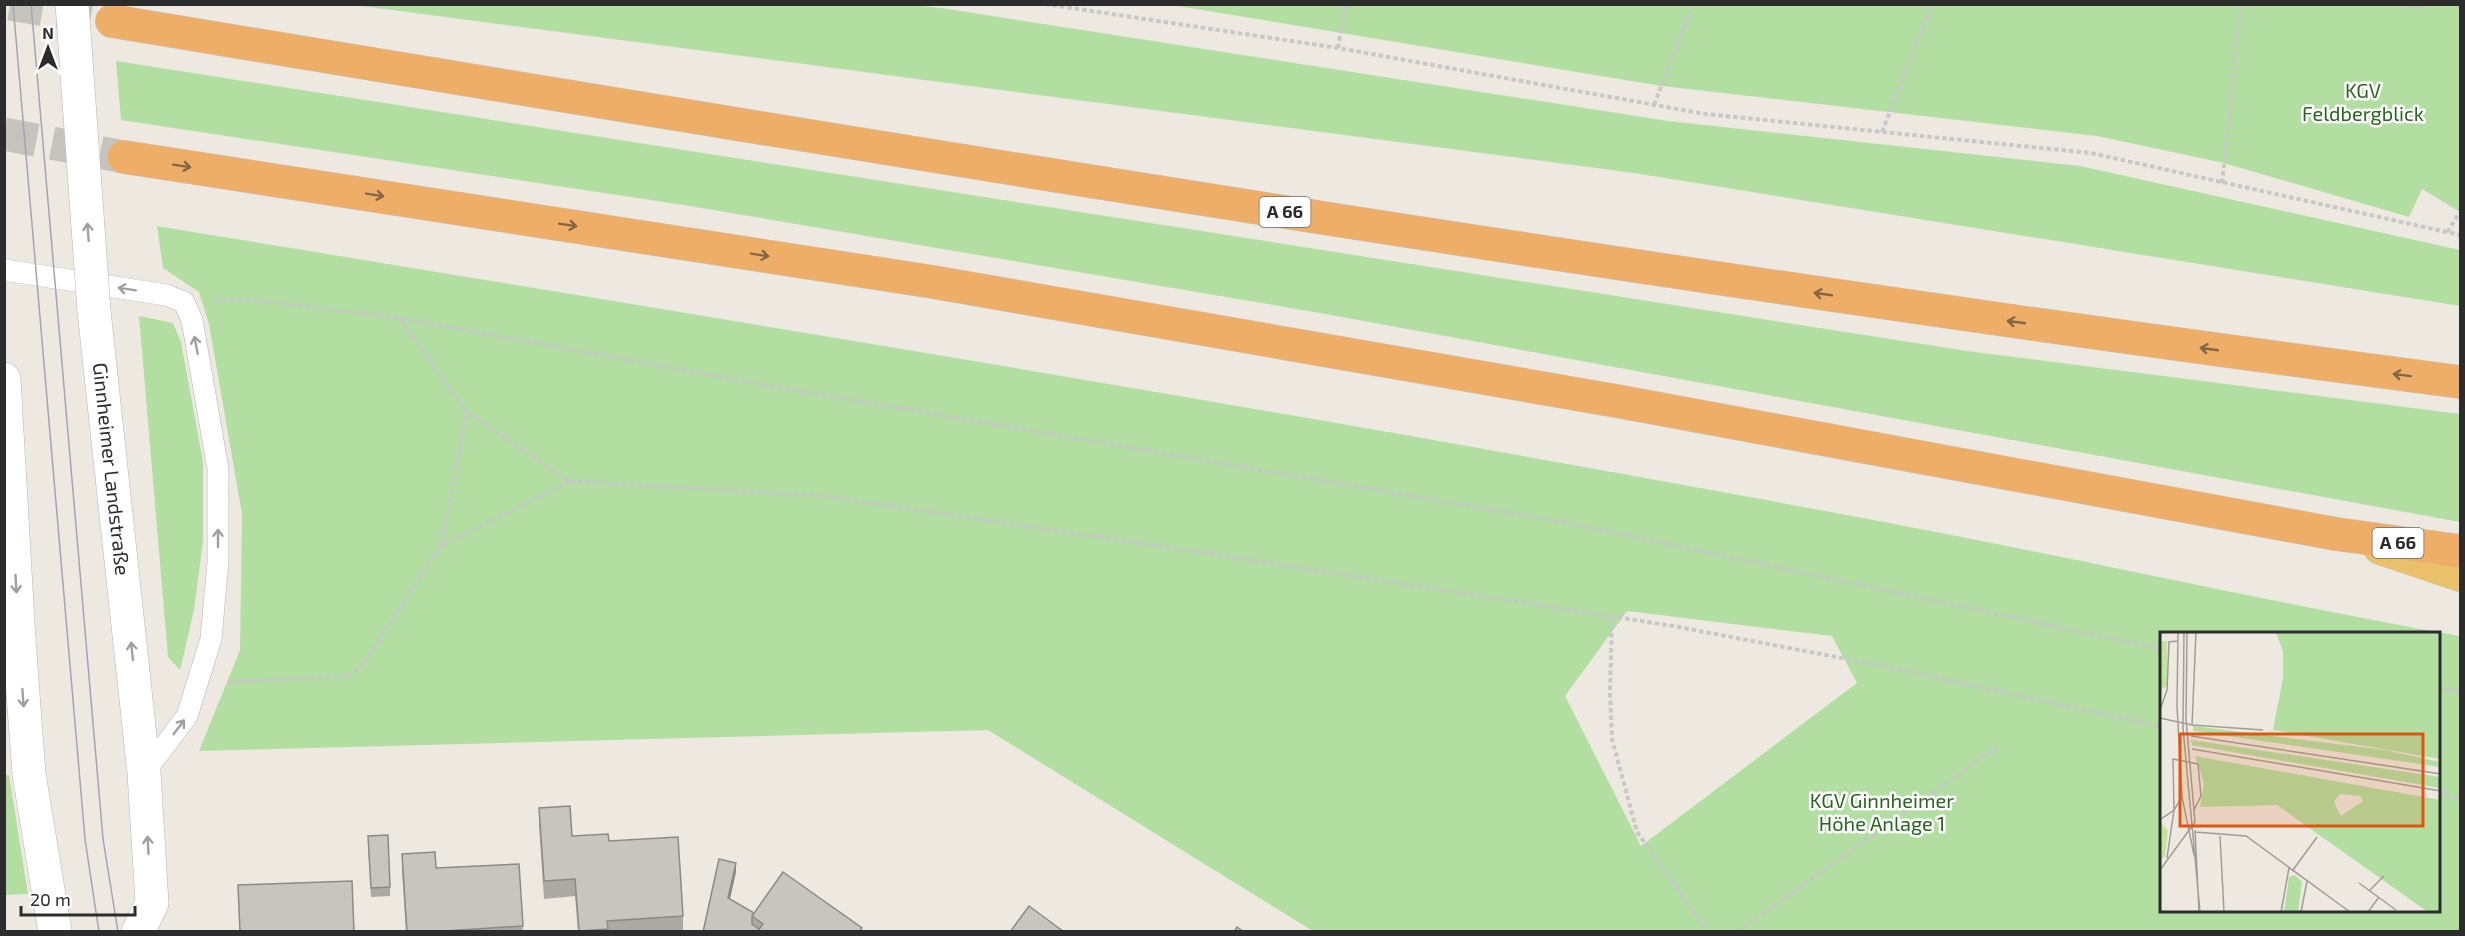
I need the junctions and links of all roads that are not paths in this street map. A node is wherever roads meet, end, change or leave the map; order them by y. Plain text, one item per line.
1 (72, 4) edge
2 (112, 21) tunnel mouth
3 (124, 157) tunnel mouth
4 (4, 270) edge
5 (4, 379) edge
6 (2460, 382) edge
7 (2336, 534) junction
8 (2460, 551) edge
9 (2460, 575) edge
10 (12, 652) edge
11 (144, 773) junction
12 (147, 922) edge
13 (55, 932) edge

11 -> 1 main road, Ginnheimer Landstraße, bridge
6 -> 2 highway, A 66
3 -> 7 highway, A 66
11 -> 4 lane
5 -> 10 main road
7 - 8 highway, A 66
7 - 9 highway
10 -> 13 main road
12 -> 11 main road, Ginnheimer Landstraße

